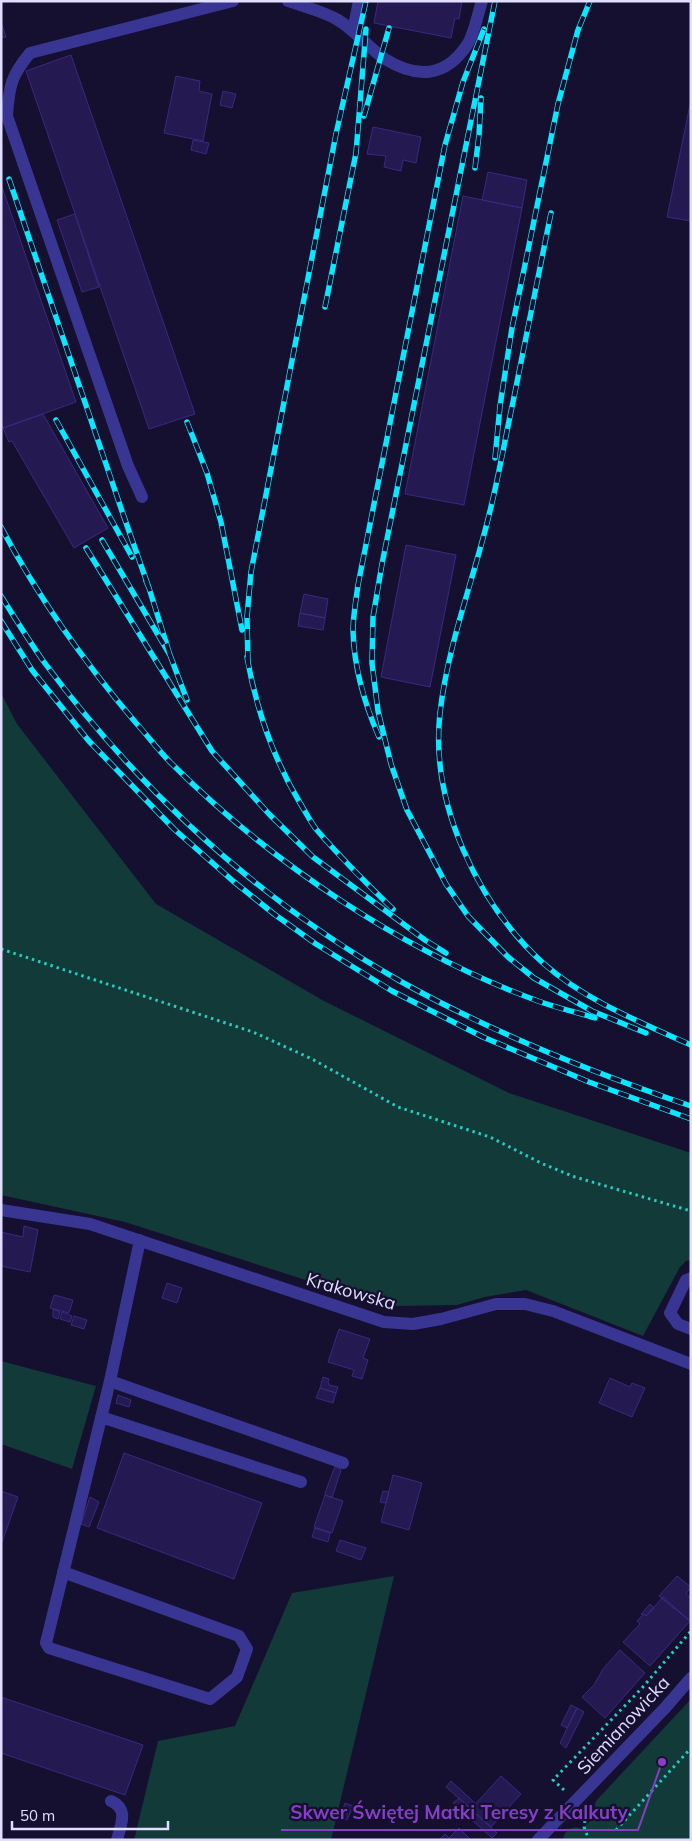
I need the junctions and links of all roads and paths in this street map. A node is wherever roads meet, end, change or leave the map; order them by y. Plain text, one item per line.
1 (233, 1) edge
2 (288, 1) edge
3 (359, 1) edge
4 (482, 1) edge
5 (353, 31) junction
6 (142, 497) dead end
7 (1, 950) edge
8 (1, 1210) edge
9 (691, 1211) edge
10 (140, 1240) junction
11 (691, 1278) edge
12 (691, 1329) edge
13 (691, 1364) edge
14 (110, 1381) junction
15 (101, 1417) junction
16 (344, 1463) dead end
17 (301, 1482) dead end
18 (63, 1572) junction
19 (691, 1631) edge
20 (691, 1678) edge
21 (691, 1748) edge
22 (565, 1791) dead end
23 (112, 1801) dead end
24 (586, 1811) dead end
25 (616, 1830) dead end
26 (543, 1838) edge
27 (117, 1840) edge
28 (589, 1840) edge

1 - 6 street
2 - 5 street
3 - 5 street
4 - 5 street
7 - 9 path
8 - 10 street, Krakowska
10 - 13 street, Krakowska
10 - 14 street
11 - 12 street
14 - 15 street
14 - 16 street
15 - 17 street
15 - 18 street
18 - 18 street
19 - 22 path
20 - 26 street, Siemianowicka
21 - 25 path
23 - 27 street
24 - 28 path

